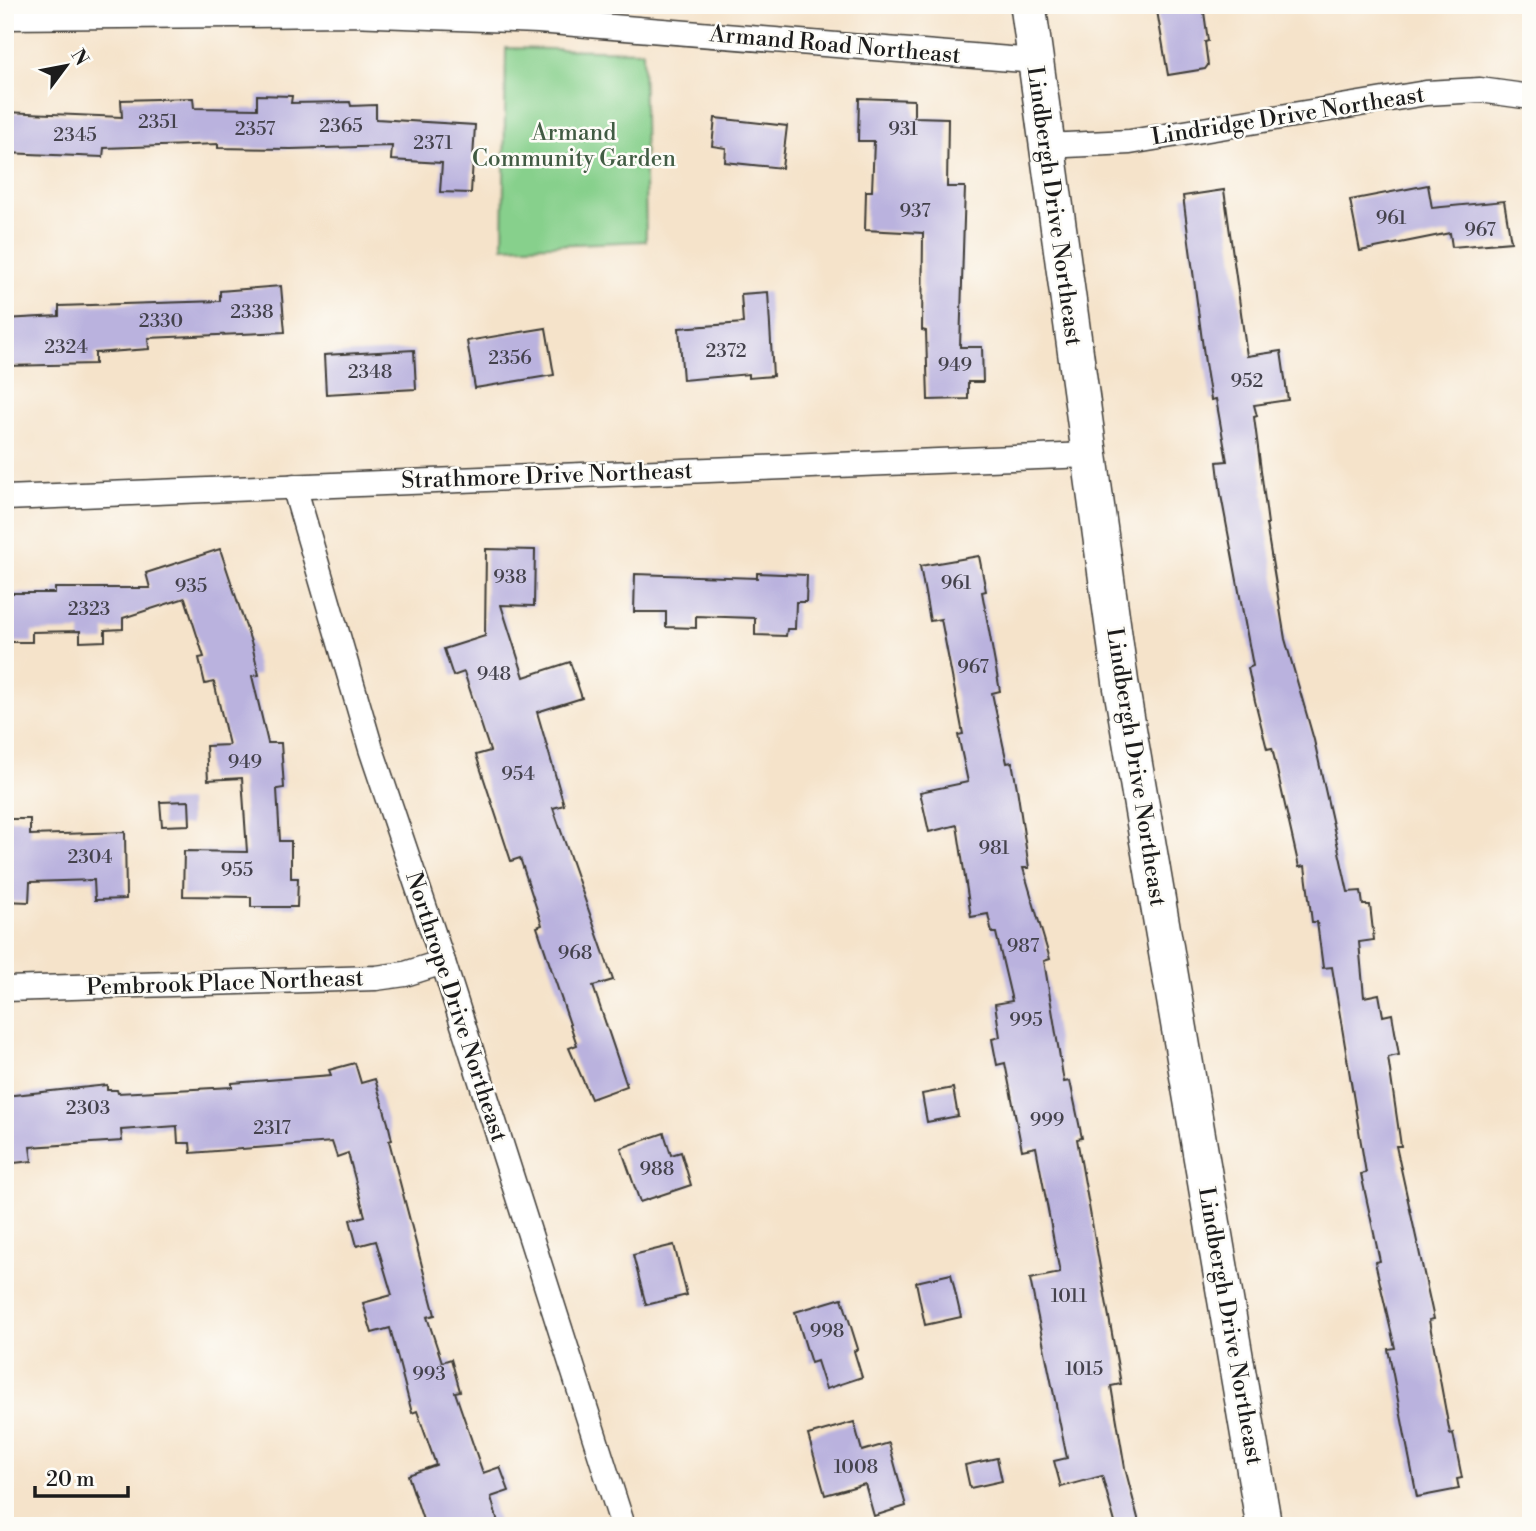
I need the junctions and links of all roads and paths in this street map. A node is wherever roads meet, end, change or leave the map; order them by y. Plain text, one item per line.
1 (1028, 5) edge
2 (5, 17) edge
3 (1035, 61) junction
4 (1531, 97) edge
5 (1045, 146) junction
6 (1088, 455) junction
7 (294, 486) junction
8 (5, 498) edge
9 (443, 962) junction
10 (5, 989) edge
11 (623, 1526) edge
12 (1264, 1526) edge

1 - 3 main road, Lindbergh Drive Northeast
2 - 3 street, Armand Road Northeast
3 - 5 main road, Lindbergh Drive Northeast
4 - 5 street, Lindridge Drive Northeast
5 - 6 main road, Lindbergh Drive Northeast
6 - 7 street, Strathmore Drive Northeast
6 - 12 main road, Lindbergh Drive Northeast
7 - 8 street, Strathmore Drive Northeast
7 - 9 street, Northrope Drive Northeast
9 - 10 street, Pembrook Place Northeast
9 - 11 street, Northrope Drive Northeast

